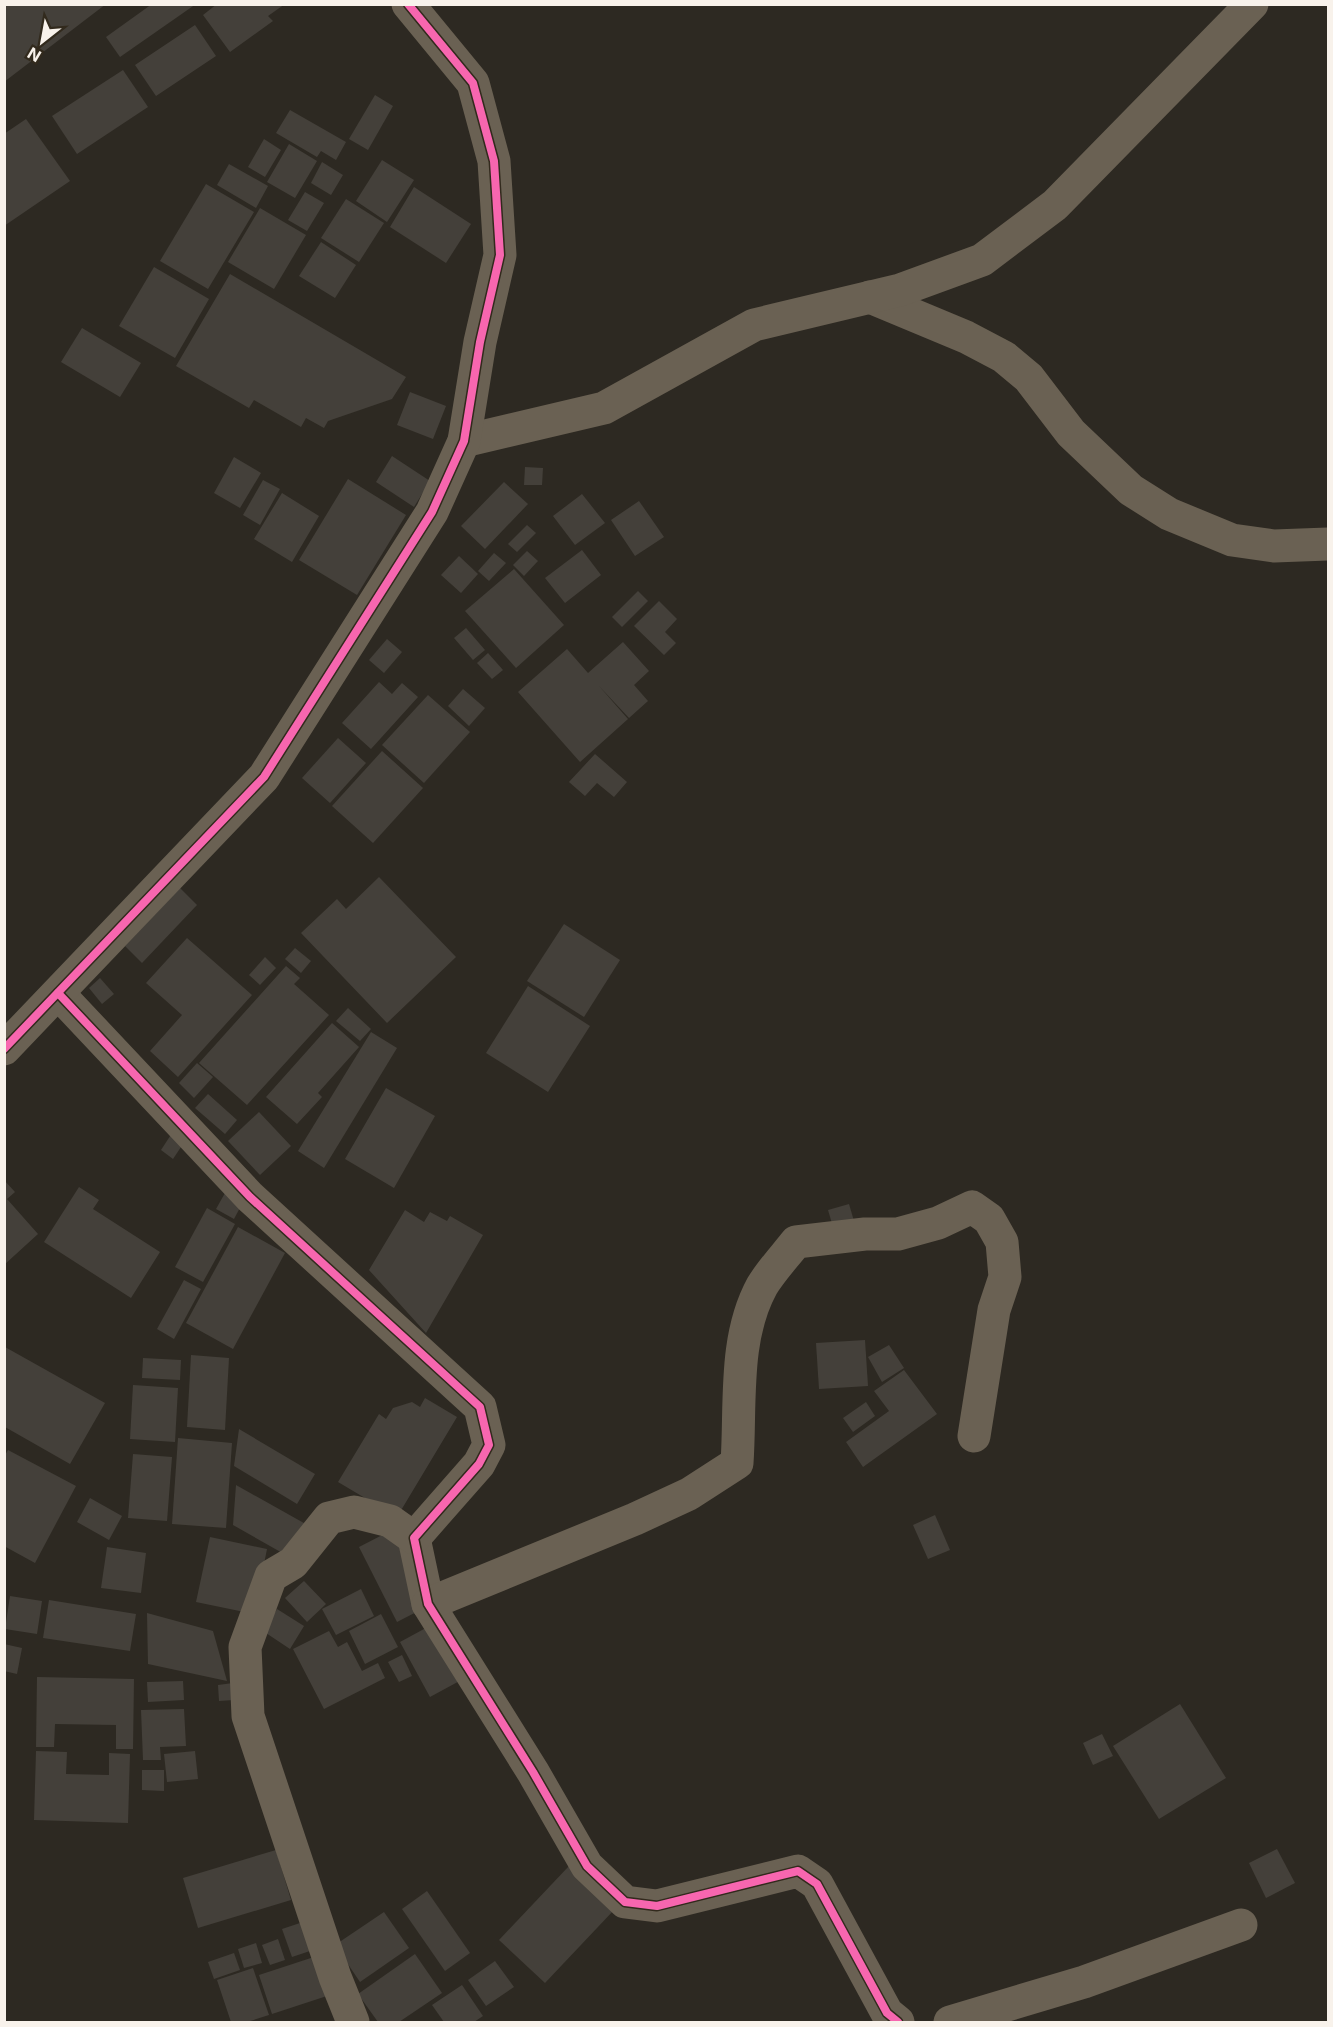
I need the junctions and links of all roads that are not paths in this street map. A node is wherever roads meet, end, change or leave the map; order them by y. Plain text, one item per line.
1 (408, 4) edge
2 (1252, 4) edge
3 (870, 297) junction
4 (464, 441) junction
5 (1329, 544) edge
6 (58, 993) junction
7 (4, 1049) edge
8 (974, 1436) dead end
9 (414, 1538) junction
10 (428, 1604) junction
11 (1241, 1925) dead end
12 (353, 2022) edge
13 (898, 2022) edge
14 (950, 2022) edge

1 - 4 street
2 - 3 street
3 - 4 street
3 - 5 street
4 - 6 street
6 - 7 street
6 - 9 street
8 - 10 street
9 - 10 street
9 - 12 street
10 - 13 street
11 - 14 street

